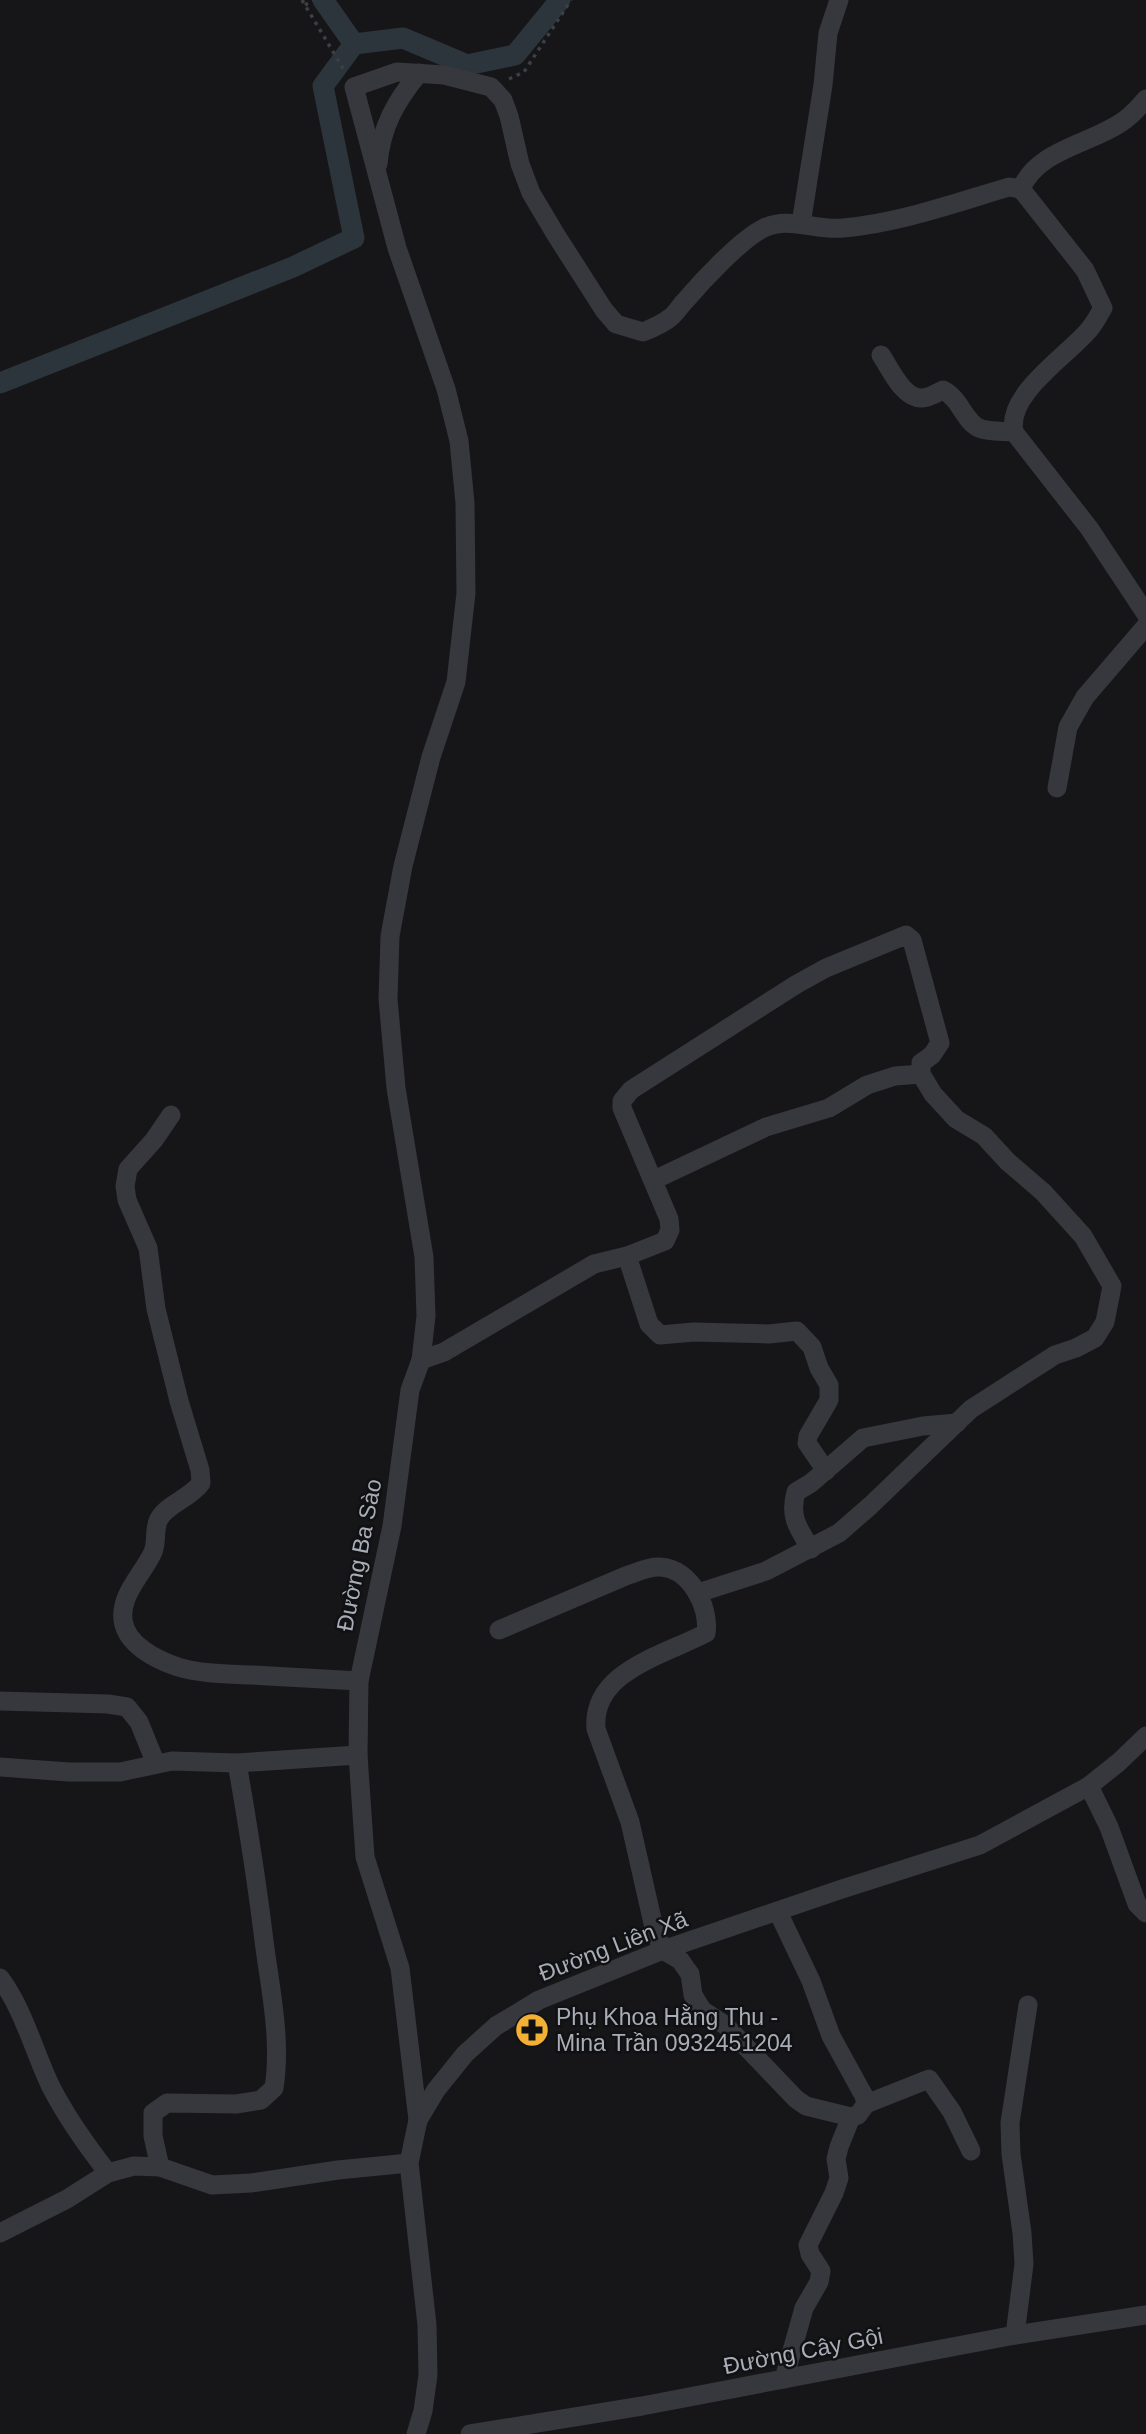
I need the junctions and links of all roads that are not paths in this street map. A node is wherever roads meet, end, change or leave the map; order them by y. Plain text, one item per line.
1 (839, 0) edge
2 (419, 73) junction
3 (1146, 99) edge
4 (376, 176) junction
5 (1021, 189) junction
6 (801, 224) junction
7 (881, 355) dead end
8 (1014, 432) junction
9 (1146, 614) edge
10 (1146, 626) edge
11 (1057, 788) dead end
12 (921, 1074) junction
13 (172, 1115) dead end
14 (654, 1180) junction
15 (627, 1256) junction
16 (421, 1360) junction
17 (957, 1423) junction
18 (826, 1471) junction
19 (811, 1549) junction
20 (698, 1593) junction
21 (499, 1630) dead end
22 (359, 1681) junction
23 (0, 1701) edge
24 (1146, 1736) edge
25 (358, 1755) junction
26 (237, 1763) junction
27 (156, 1764) junction
28 (0, 1767) edge
29 (1088, 1786) junction
30 (778, 1912) junction
31 (1146, 1913) edge
32 (663, 1950) junction
33 (0, 1978) edge
34 (1028, 2005) dead end
35 (858, 2110) junction
36 (418, 2120) junction
37 (971, 2151) dead end
38 (409, 2163) junction
39 (160, 2167) junction
40 (108, 2174) junction
41 (0, 2233) edge
42 (1146, 2315) edge
43 (1015, 2335) junction
44 (783, 2379) junction
45 (416, 2434) edge
46 (470, 2434) edge

1 - 6 street
2 - 4 street
2 - 4 street, Đường Ba Sào
2 - 6 street
3 - 5 street
4 - 16 street, Đường Ba Sào
5 - 6 street
5 - 8 street
7 - 8 street
8 - 9 street
10 - 11 street
12 - 14 street
12 - 14 street
12 - 17 street
13 - 22 street
14 - 15 street
15 - 16 street
15 - 18 street
16 - 22 street, Đường Ba Sào
17 - 18 street
17 - 19 street
18 - 19 street
19 - 20 street
20 - 21 street
20 - 32 street
22 - 25 street, Đường Ba Sào
23 - 27 street
24 - 29 street, Đường Liên Xã
25 - 26 street
25 - 36 street, Đường Ba Sào
26 - 27 street
26 - 39 street
27 - 28 street
29 - 30 street, Đường Liên Xã
29 - 31 street
30 - 32 street, Đường Liên Xã
30 - 35 street
32 - 35 street
32 - 36 street, Đường Liên Xã
33 - 40 street
34 - 43 street
35 - 37 street
35 - 44 street
36 - 38 street, Đường Liên Xã
38 - 39 street
38 - 45 street, Đường Liên Xã
39 - 40 street
40 - 41 street
42 - 43 street, Đường Cây Gội
43 - 44 street, Đường Cây Gội
44 - 46 street, Đường Cây Gội

